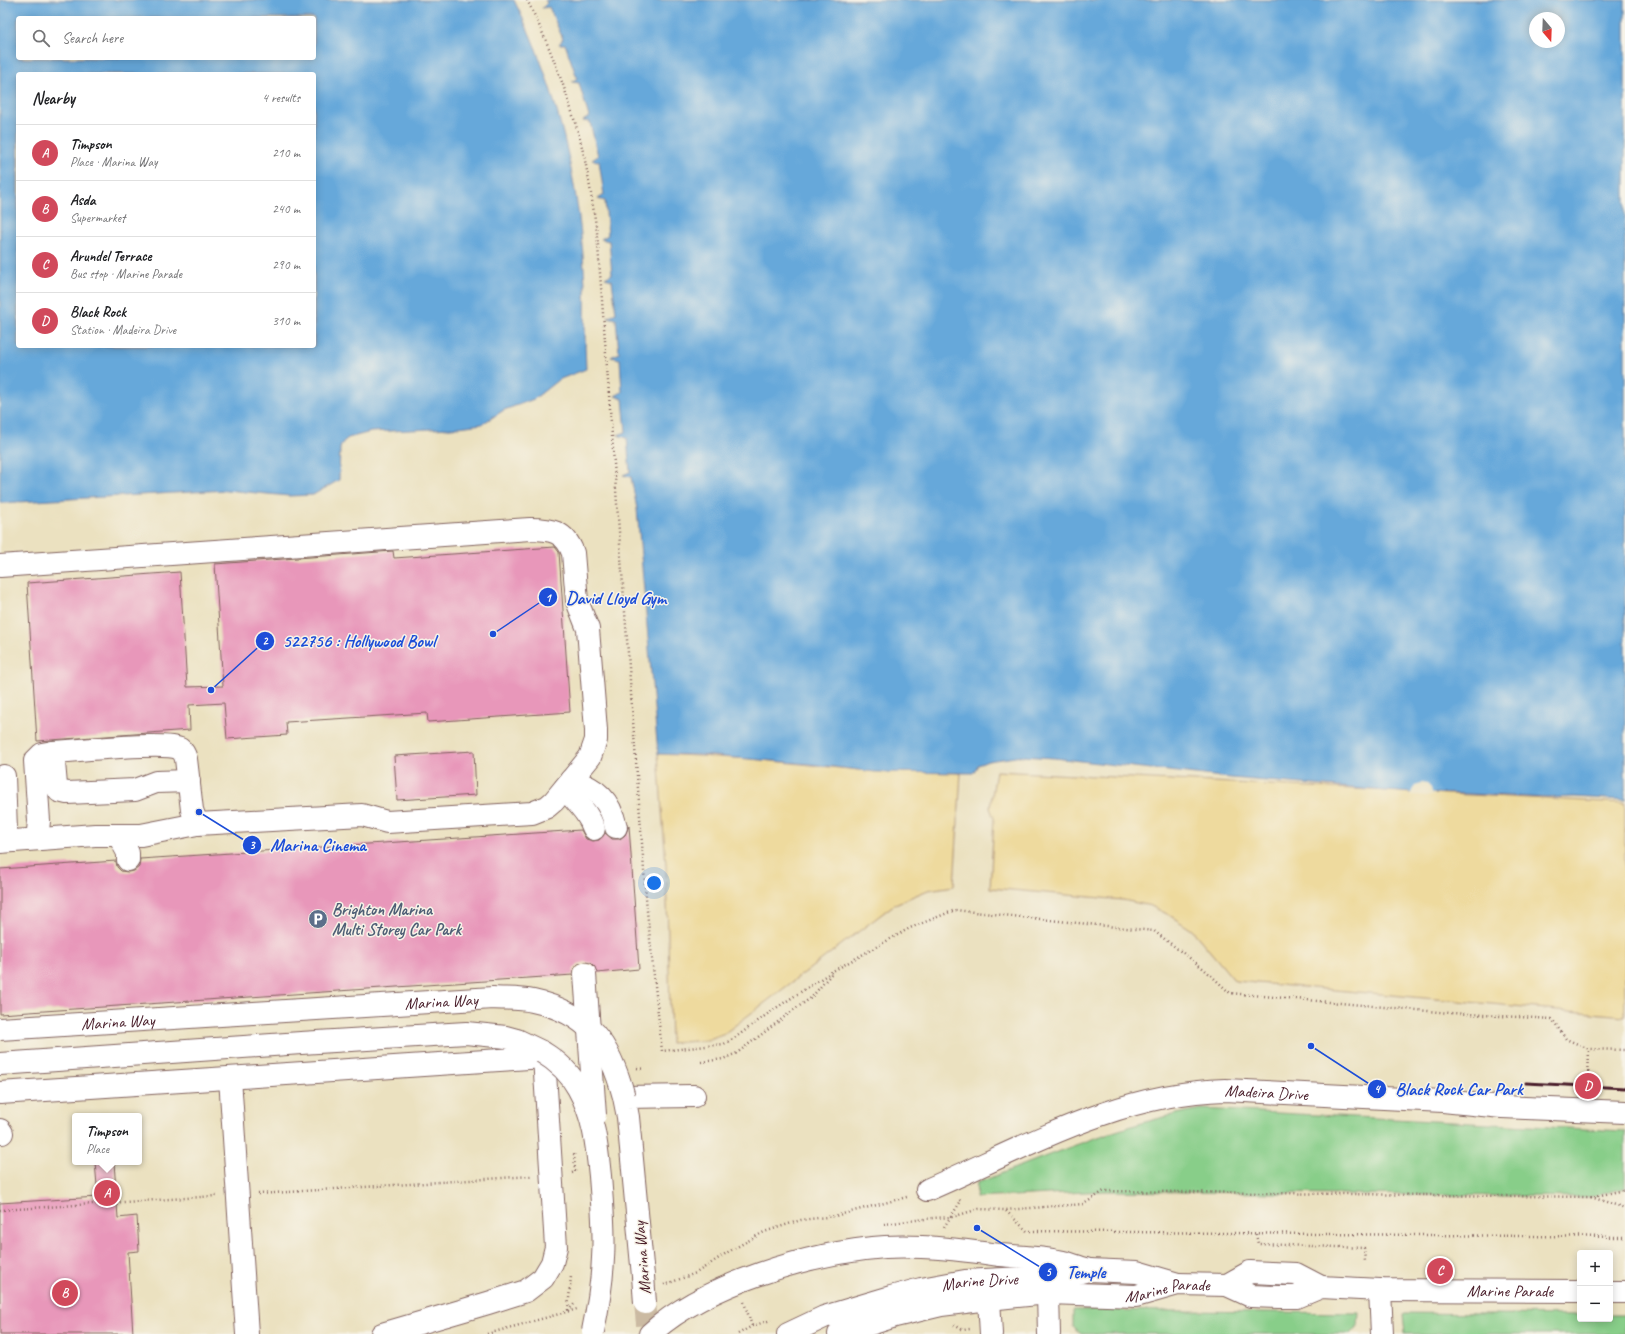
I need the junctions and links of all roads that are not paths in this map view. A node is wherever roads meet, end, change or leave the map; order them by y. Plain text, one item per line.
1 (0, 566) edge
2 (53, 752) junction
3 (189, 781) junction
4 (3, 784) edge
5 (568, 784) junction
6 (198, 824) junction
7 (616, 827) dead end
8 (594, 829) dead end
9 (119, 836) junction
10 (35, 839) junction
11 (2, 842) edge
12 (128, 860) dead end
13 (585, 974) dead end
14 (0, 1029) edge
15 (0, 1064) edge
16 (230, 1078) junction
17 (0, 1093) edge
18 (624, 1096) junction
19 (694, 1096) dead end
20 (1625, 1112) edge
21 (596, 1140) junction
22 (918, 1194) road end
23 (1089, 1270) junction
24 (1178, 1284) junction
25 (1380, 1290) junction
26 (1577, 1291) edge
27 (1613, 1292) edge
28 (1625, 1292) edge
29 (1048, 1293) junction
30 (652, 1295) tunnel mouth
31 (989, 1299) junction
32 (593, 1332) edge
33 (247, 1334) edge
34 (382, 1334) edge
35 (650, 1334) edge
36 (788, 1334) edge
37 (839, 1334) edge
38 (991, 1334) edge
39 (1049, 1334) edge
40 (1382, 1334) edge

1 - 5 street
2 - 3 street
2 - 3 street
2 - 10 street
3 - 6 street
4 - 11 street
5 - 6 street
5 - 7 street
5 - 8 street
6 - 9 street
9 - 10 street
9 - 12 street
10 - 11 street
13 - 21 street, bridge
14 - 18 street, Marina Way, bridge
15 - 21 street, Marina Way, bridge
16 - 17 street
16 - 33 street
16 - 34 street
18 - 19 street
18 - 30 street, Marina Way, bridge
20 - 22 street, Madeira Drive
21 - 32 street, Marina Way, bridge
23 - 24 street, Marine Drive
23 - 35 street
23 - 36 street, Marine Drive
24 - 25 street, Marine Parade
24 - 29 street, Marine Parade
25 - 26 street, Marine Parade
25 - 40 street
27 - 28 street
29 - 31 street, Marine Parade
29 - 39 street
31 - 37 street, Marine Drive
31 - 38 street

